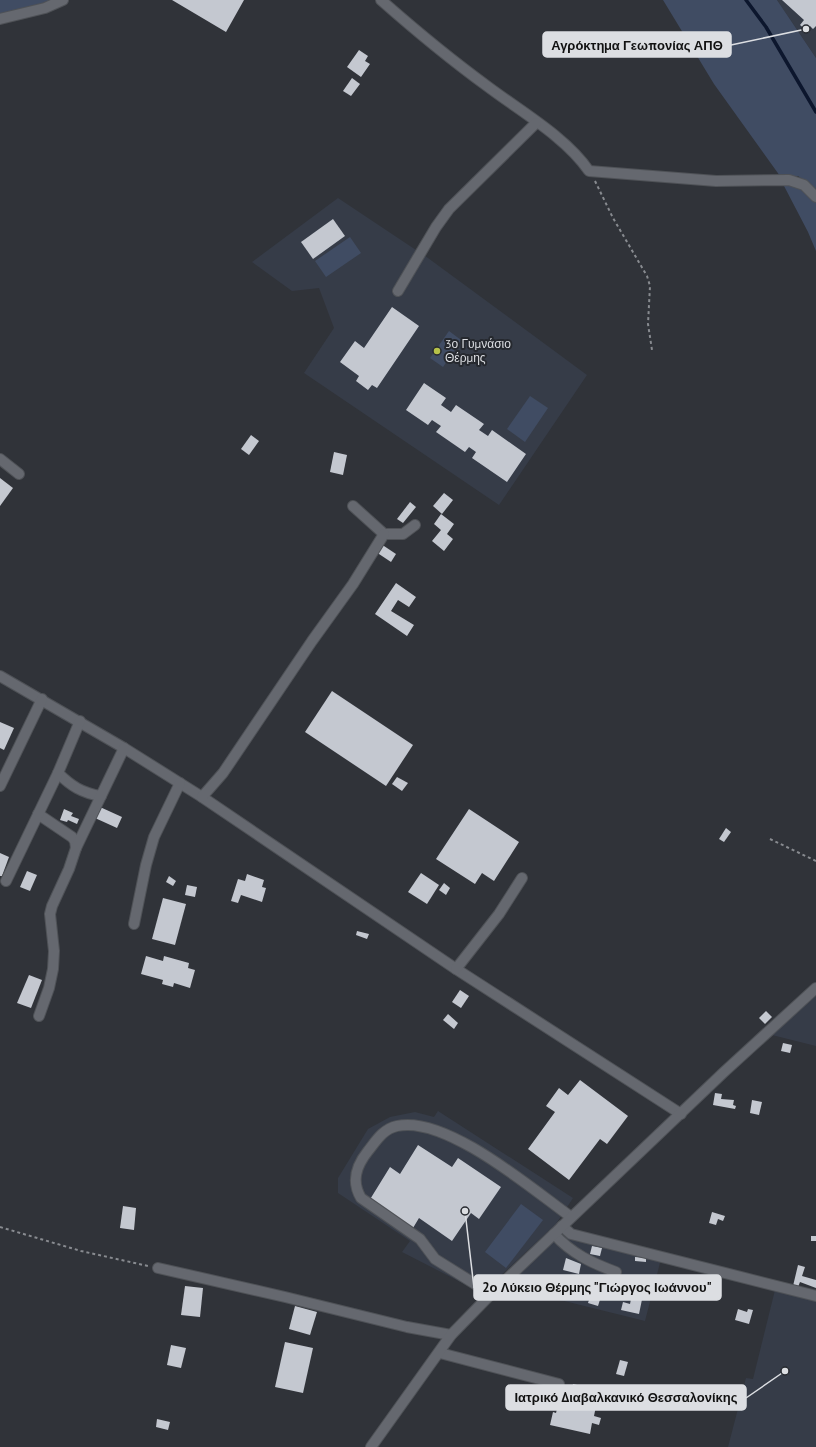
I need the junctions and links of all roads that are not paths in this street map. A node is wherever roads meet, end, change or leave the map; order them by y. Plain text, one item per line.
1 (62, 0) edge
2 (381, 0) edge
3 (0, 20) edge
4 (536, 123) junction
5 (816, 197) edge
6 (398, 291) dead end
7 (0, 459) edge
8 (19, 474) dead end
9 (353, 506) dead end
10 (415, 525) dead end
11 (384, 534) junction
12 (0, 676) edge
13 (42, 699) junction
14 (80, 722) junction
15 (124, 748) junction
16 (58, 772) junction
17 (180, 783) junction
18 (0, 786) edge
19 (101, 796) junction
20 (202, 797) junction
21 (38, 814) junction
22 (76, 848) junction
23 (522, 878) dead end
24 (6, 881) dead end
25 (134, 924) dead end
26 (456, 970) junction
27 (816, 988) edge
28 (39, 1016) dead end
29 (681, 1114) junction
30 (571, 1217) junction
31 (562, 1226) junction
32 (554, 1234) junction
33 (158, 1268) road end
34 (616, 1272) dead end
35 (491, 1294) junction
36 (816, 1296) edge
37 (452, 1336) junction
38 (440, 1353) junction
39 (559, 1384) dead end
40 (371, 1447) edge

1 - 3 street
2 - 4 street
4 - 5 street
4 - 6 street
7 - 8 street
9 - 11 street
10 - 11 street
11 - 20 street
12 - 13 street
13 - 14 street
13 - 18 street
14 - 15 street
14 - 16 street
15 - 17 street
15 - 19 street
16 - 19 street
16 - 21 street
17 - 20 street
17 - 25 street
19 - 22 street
20 - 26 street
21 - 22 street
21 - 24 street
22 - 28 street
23 - 26 street
26 - 29 street
27 - 29 street
29 - 30 street
30 - 31 street
30 - 35 street
31 - 32 street
31 - 36 street
32 - 34 street
32 - 35 street
33 - 37 street
35 - 37 street
37 - 38 street
38 - 39 street
38 - 40 street

